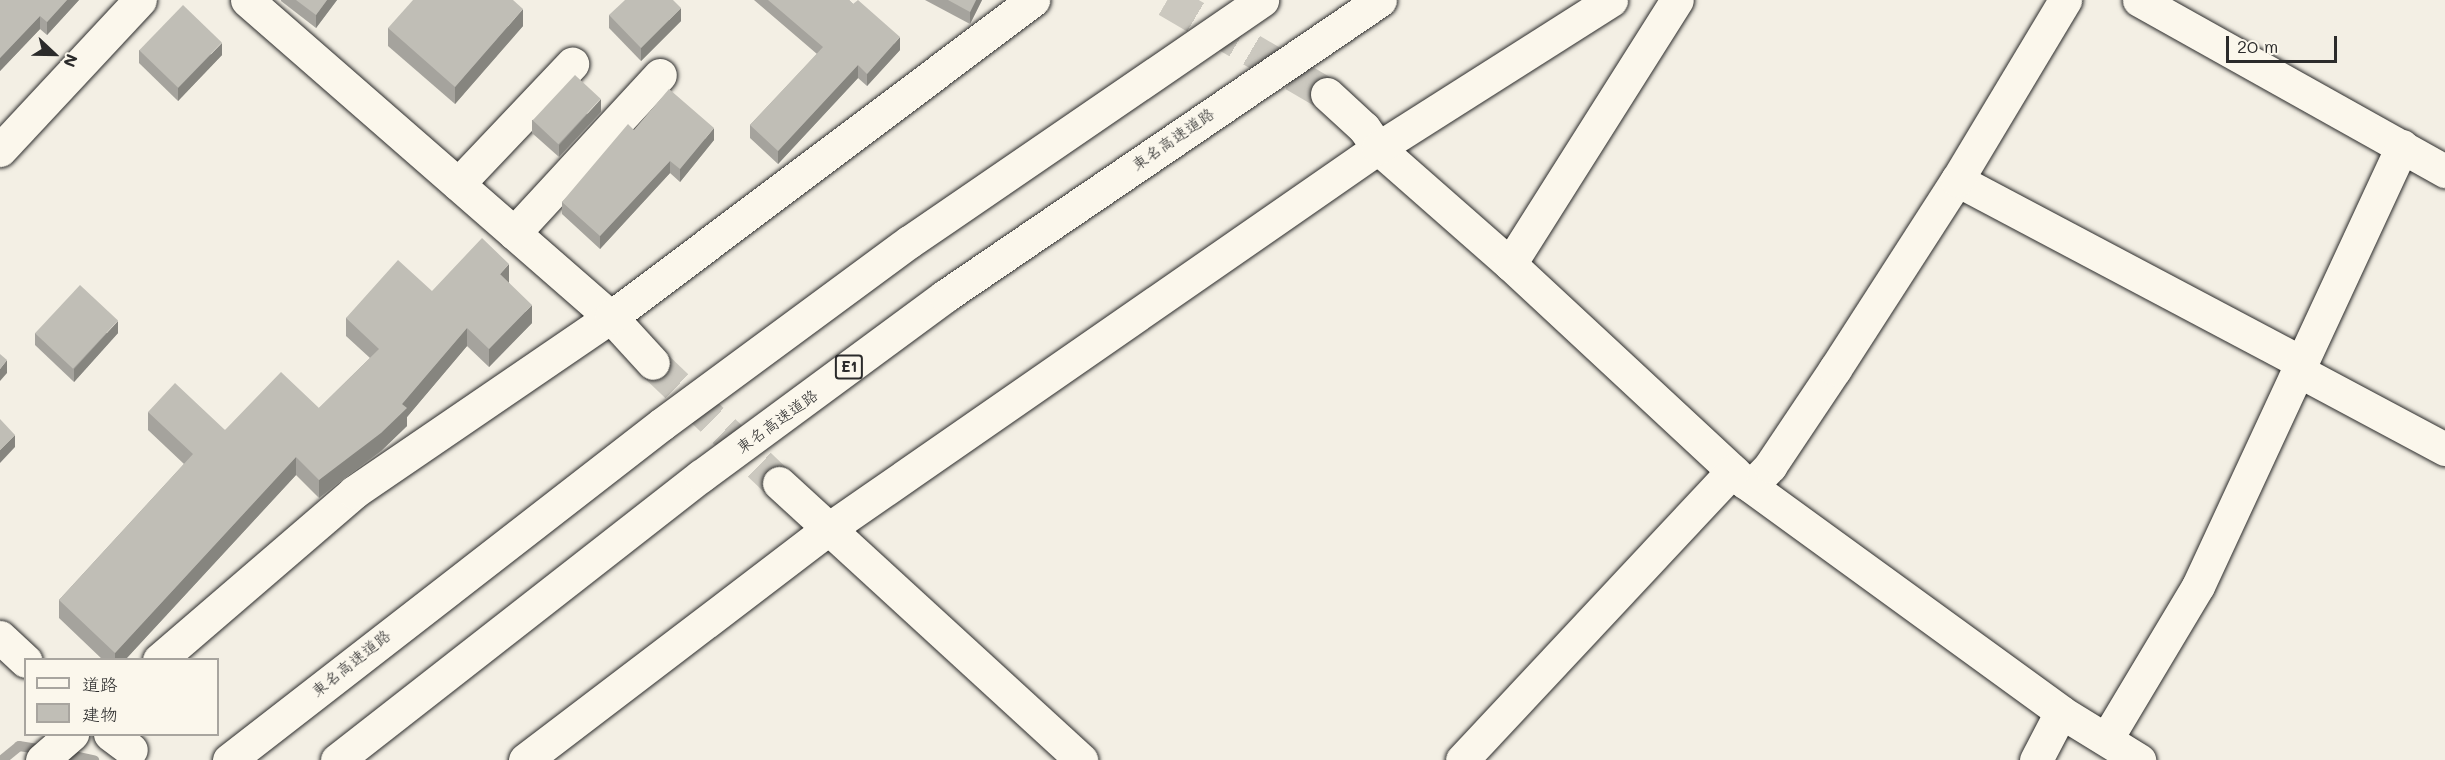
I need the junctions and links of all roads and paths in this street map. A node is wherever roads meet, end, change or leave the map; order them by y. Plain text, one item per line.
1 (140, 0) edge
2 (247, 0) edge
3 (1032, 0) edge
4 (1262, 0) edge
5 (1380, 0) edge
6 (1611, 0) edge
7 (1677, 0) edge
8 (2065, 0) edge
9 (2139, 0) edge
10 (572, 63) dead end
11 (660, 75) dead end
12 (1327, 94) tunnel mouth
13 (2402, 146) junction
14 (1378, 147) junction
15 (0, 150) edge
16 (2445, 171) edge
17 (1957, 180) junction
18 (458, 184) junction
19 (514, 233) junction
20 (1510, 264) junction
21 (611, 317) junction
22 (653, 363) tunnel mouth
23 (2299, 366) junction
24 (2445, 449) edge
25 (1741, 479) junction
26 (779, 483) tunnel mouth
27 (827, 530) junction
28 (0, 637) edge
29 (161, 658) edge
30 (24, 659) edge
31 (2061, 712) junction
32 (71, 736) edge
33 (2107, 738) junction
34 (42, 760) edge
35 (229, 760) edge
36 (337, 760) edge
37 (525, 760) edge
38 (1081, 760) edge
39 (1462, 760) edge
40 (2036, 760) edge
41 (2139, 760) edge

1 - 15 main road
2 - 18 main road
3 - 21 main road
4 - 35 main road, 東名高速道路
5 - 36 main road, 東名高速道路 / E1
6 - 14 main road
7 - 20 main road
8 - 17 main road
9 - 13 main road
10 - 18 main road
11 - 19 main road
12 - 14 main road
13 - 16 main road
13 - 23 main road
14 - 20 main road
14 - 27 main road
17 - 23 main road
17 - 25 main road
18 - 19 main road
19 - 21 main road
20 - 25 main road
21 - 22 main road
21 - 29 main road
23 - 24 main road
23 - 33 main road
25 - 31 main road
25 - 39 main road
26 - 27 main road
27 - 37 main road
27 - 38 main road
28 - 30 main road
31 - 33 main road
31 - 40 main road
32 - 34 main road
33 - 41 main road

